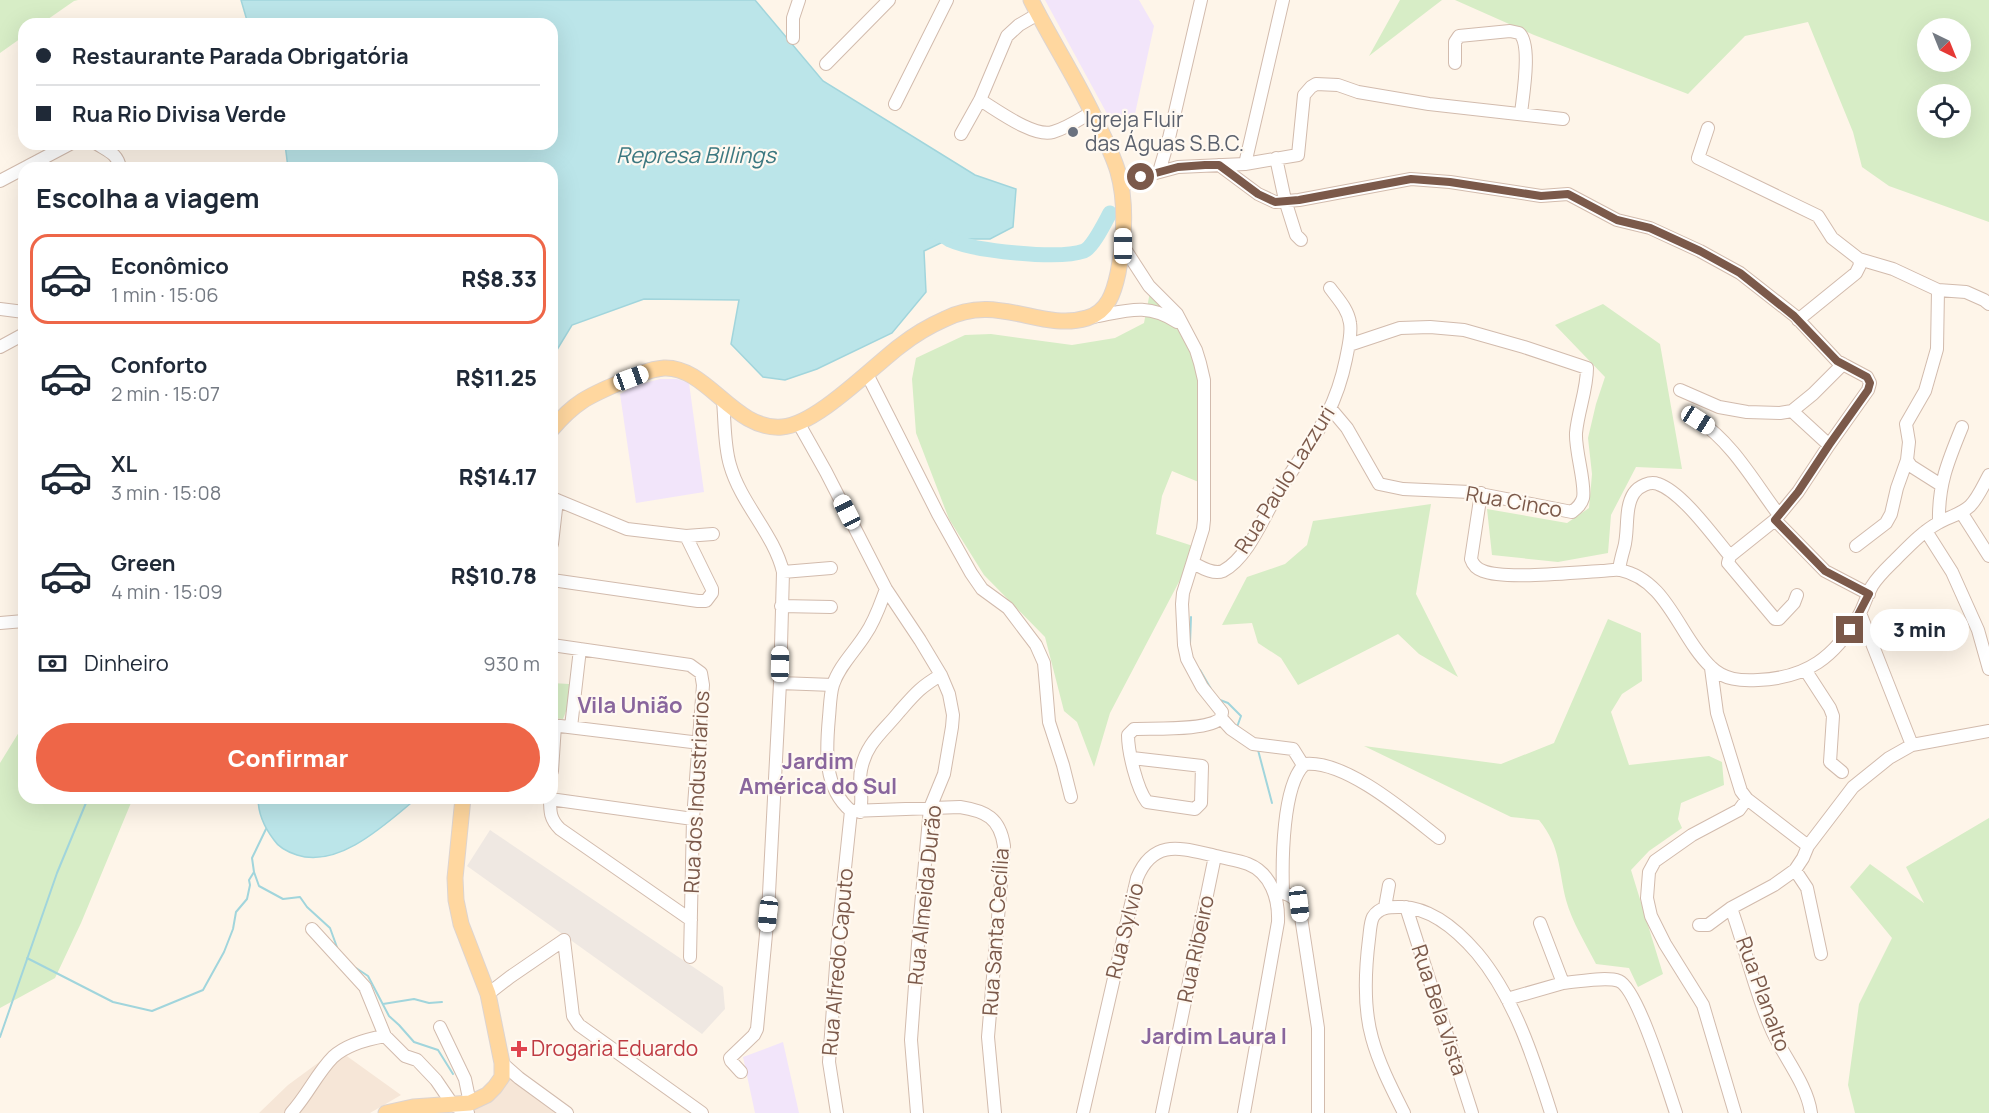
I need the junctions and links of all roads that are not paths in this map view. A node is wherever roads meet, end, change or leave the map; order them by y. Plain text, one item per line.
1 (799, 0) edge
2 (889, 0) edge
3 (947, 0) edge
4 (1031, 0) edge
5 (1201, 0) edge
6 (1283, 0) edge
7 (1038, 14) junction
8 (793, 38) dead end
9 (1455, 63) dead end
10 (826, 64) dead end
11 (980, 100) junction
12 (895, 104) dead end
13 (1092, 112) junction
14 (1521, 113) junction
15 (1563, 119) dead end
16 (1708, 128) dead end
17 (961, 134) dead end
18 (59, 150) edge
19 (107, 150) edge
20 (1276, 158) junction
21 (36, 162) edge
22 (118, 162) edge
23 (1245, 164) junction
24 (1219, 165) junction
25 (18, 171) edge
26 (1159, 171) junction
27 (0, 181) edge
28 (1121, 187) junction
29 (1285, 200) junction
30 (1301, 240) dead end
31 (1123, 246) junction
32 (1859, 259) junction
33 (1330, 288) dead end
34 (1938, 290) junction
35 (1989, 304) edge
36 (0, 309) edge
37 (18, 311) edge
38 (1089, 318) junction
39 (1798, 320) junction
40 (1183, 326) junction
41 (18, 337) edge
42 (1349, 345) junction
43 (0, 346) edge
44 (1844, 364) junction
45 (867, 374) junction
46 (1680, 390) dead end
47 (723, 401) junction
48 (1331, 408) junction
49 (1792, 411) junction
50 (1698, 420) dead end
51 (558, 422) edge
52 (799, 424) junction
53 (1962, 428) dead end
54 (1829, 445) junction
55 (1906, 460) junction
56 (1989, 475) edge
57 (1941, 485) junction
58 (1481, 493) junction
59 (558, 501) edge
60 (1961, 512) junction
61 (1777, 518) junction
62 (1939, 522) junction
63 (1926, 531) junction
64 (713, 534) dead end
65 (686, 536) junction
66 (1856, 546) dead end
67 (1730, 556) junction
68 (1989, 556) edge
69 (1193, 563) junction
70 (831, 568) dead end
71 (1619, 570) junction
72 (783, 573) junction
73 (558, 581) edge
74 (886, 589) junction
75 (1869, 594) junction
76 (1797, 595) dead end
77 (781, 606) junction
78 (831, 608) dead end
79 (1860, 613) junction
80 (18, 622) edge
81 (0, 623) edge
82 (558, 646) edge
83 (580, 649) junction
84 (1711, 668) junction
85 (1989, 669) edge
86 (1806, 670) junction
87 (940, 675) junction
88 (780, 683) junction
89 (833, 685) junction
90 (1221, 718) junction
91 (558, 726) edge
92 (571, 727) junction
93 (1989, 731) edge
94 (700, 742) junction
95 (1912, 745) junction
96 (1132, 758) junction
97 (1304, 764) junction
98 (1842, 772) dead end
99 (1071, 798) dead end
100 (558, 799) edge
101 (1747, 800) junction
102 (462, 804) edge
103 (550, 804) edge
104 (930, 808) junction
105 (855, 812) junction
106 (693, 819) junction
107 (1439, 838) dead end
108 (1808, 846) junction
109 (1215, 856) junction
110 (1795, 870) junction
111 (1389, 885) dead end
112 (1279, 893) junction
113 (1385, 907) junction
114 (1410, 908) junction
115 (1731, 908) junction
116 (691, 920) junction
117 (1540, 923) dead end
118 (1699, 925) dead end
119 (312, 929) dead end
120 (1821, 954) dead end
121 (690, 957) dead end
122 (1563, 983) junction
123 (488, 994) junction
124 (1507, 999) junction
125 (440, 1027) dead end
126 (385, 1036) junction
127 (502, 1063) junction
128 (741, 1072) dead end
129 (453, 1105) junction
130 (469, 1108) edge
131 (291, 1113) edge
132 (386, 1113) edge
133 (567, 1113) edge
134 (702, 1113) edge
135 (837, 1113) edge
136 (917, 1113) edge
137 (994, 1113) edge
138 (1083, 1113) edge
139 (1162, 1113) edge
140 (1244, 1113) edge
141 (1318, 1113) edge
142 (1404, 1113) edge
143 (1472, 1113) edge
144 (1551, 1113) edge
145 (1676, 1113) edge
146 (1735, 1113) edge
147 (1810, 1113) edge

1 - 8 street
2 - 10 street
3 - 12 street
4 - 7 main road
5 - 26 street
6 - 23 street
7 - 11 street
7 - 13 main road
9 - 14 street
11 - 13 street
11 - 17 street
13 - 28 main road
14 - 15 street
14 - 20 street
16 - 32 street
18 - 21 street
19 - 22 street
20 - 23 street
20 - 29 street
23 - 24 street
24 - 26 street
24 - 29 street
25 - 27 street
26 - 28 street
28 - 31 main road
29 - 30 street
29 - 39 street
31 - 38 main road
31 - 40 street, Rua Paulo Lazzuri
32 - 34 street
32 - 39 street
33 - 42 street, Rua Paulo Lazzuri
34 - 35 street
34 - 55 street
36 - 37 street
38 - 40 street
38 - 45 main road
39 - 44 street
40 - 69 street, Rua Paulo Lazzuri
41 - 43 street
42 - 48 street, Rua Paulo Lazzuri
42 - 58 street, Rua Cinco
44 - 49 street
44 - 54 street
45 - 52 main road
45 - 99 street
46 - 49 street
47 - 51 main road
47 - 52 main road
47 - 72 street
48 - 58 street, Rua Cinco
48 - 69 street, Rua Paulo Lazzuri
49 - 54 street
50 - 61 street
52 - 74 street, Rua Almeida Durão
53 - 57 street
54 - 61 street
55 - 57 street
55 - 66 street
56 - 60 street
57 - 62 street
58 - 71 street
59 - 65 street
60 - 62 street
60 - 68 street
61 - 67 street
61 - 75 street
62 - 63 street
63 - 75 street
63 - 85 street
64 - 65 street
65 - 73 street
67 - 71 street
67 - 76 street
69 - 90 street, Rua Paulo Lazzuri
70 - 72 street
71 - 84 street
72 - 77 street
74 - 87 street, Rua Almeida Durão
74 - 89 street
75 - 79 street
77 - 78 street
77 - 88 street
79 - 86 street
79 - 95 street
80 - 81 street
82 - 83 street, Rua dos Industriarios
83 - 92 street
83 - 94 street, Rua dos Industriarios
84 - 86 street
84 - 101 street
86 - 98 street
87 - 104 street, Rua Almeida Durão
87 - 105 street, Rua Alfredo Caputo
88 - 89 street
88 - 128 street
89 - 105 street
90 - 96 street
90 - 97 street, Rua Paulo Lazzuri
91 - 92 street
92 - 94 street
93 - 95 street
94 - 106 street, Rua dos Industriarios
95 - 108 street
96 - 96 street
97 - 107 street
97 - 112 street
100 - 106 street
101 - 108 street
101 - 146 street
102 - 123 main road
103 - 116 street
104 - 105 street, Rua Santa Cecília
104 - 136 street, Rua Almeida Durão
104 - 137 street, Rua Santa Cecília
105 - 135 street, Rua Alfredo Caputo
106 - 116 street, Rua dos Industriarios
108 - 110 street
109 - 112 street, Rua Sylvio
109 - 138 street, Rua Sylvio
109 - 139 street, Rua Ribeiro
110 - 115 street
110 - 120 street
111 - 113 street
112 - 140 street
112 - 141 street, Rua Sylvio
113 - 114 street
113 - 142 street
114 - 124 street
114 - 143 street, Rua Bela Vista
115 - 118 street
115 - 147 street, Rua Planalto
116 - 121 street, Rua dos Industriarios
117 - 122 street
119 - 126 street
122 - 124 street
122 - 145 street
123 - 127 main road
123 - 134 street
124 - 144 street
125 - 130 street
126 - 129 street
126 - 131 street
127 - 130 main road
127 - 133 street
129 - 130 main road
129 - 132 main road

